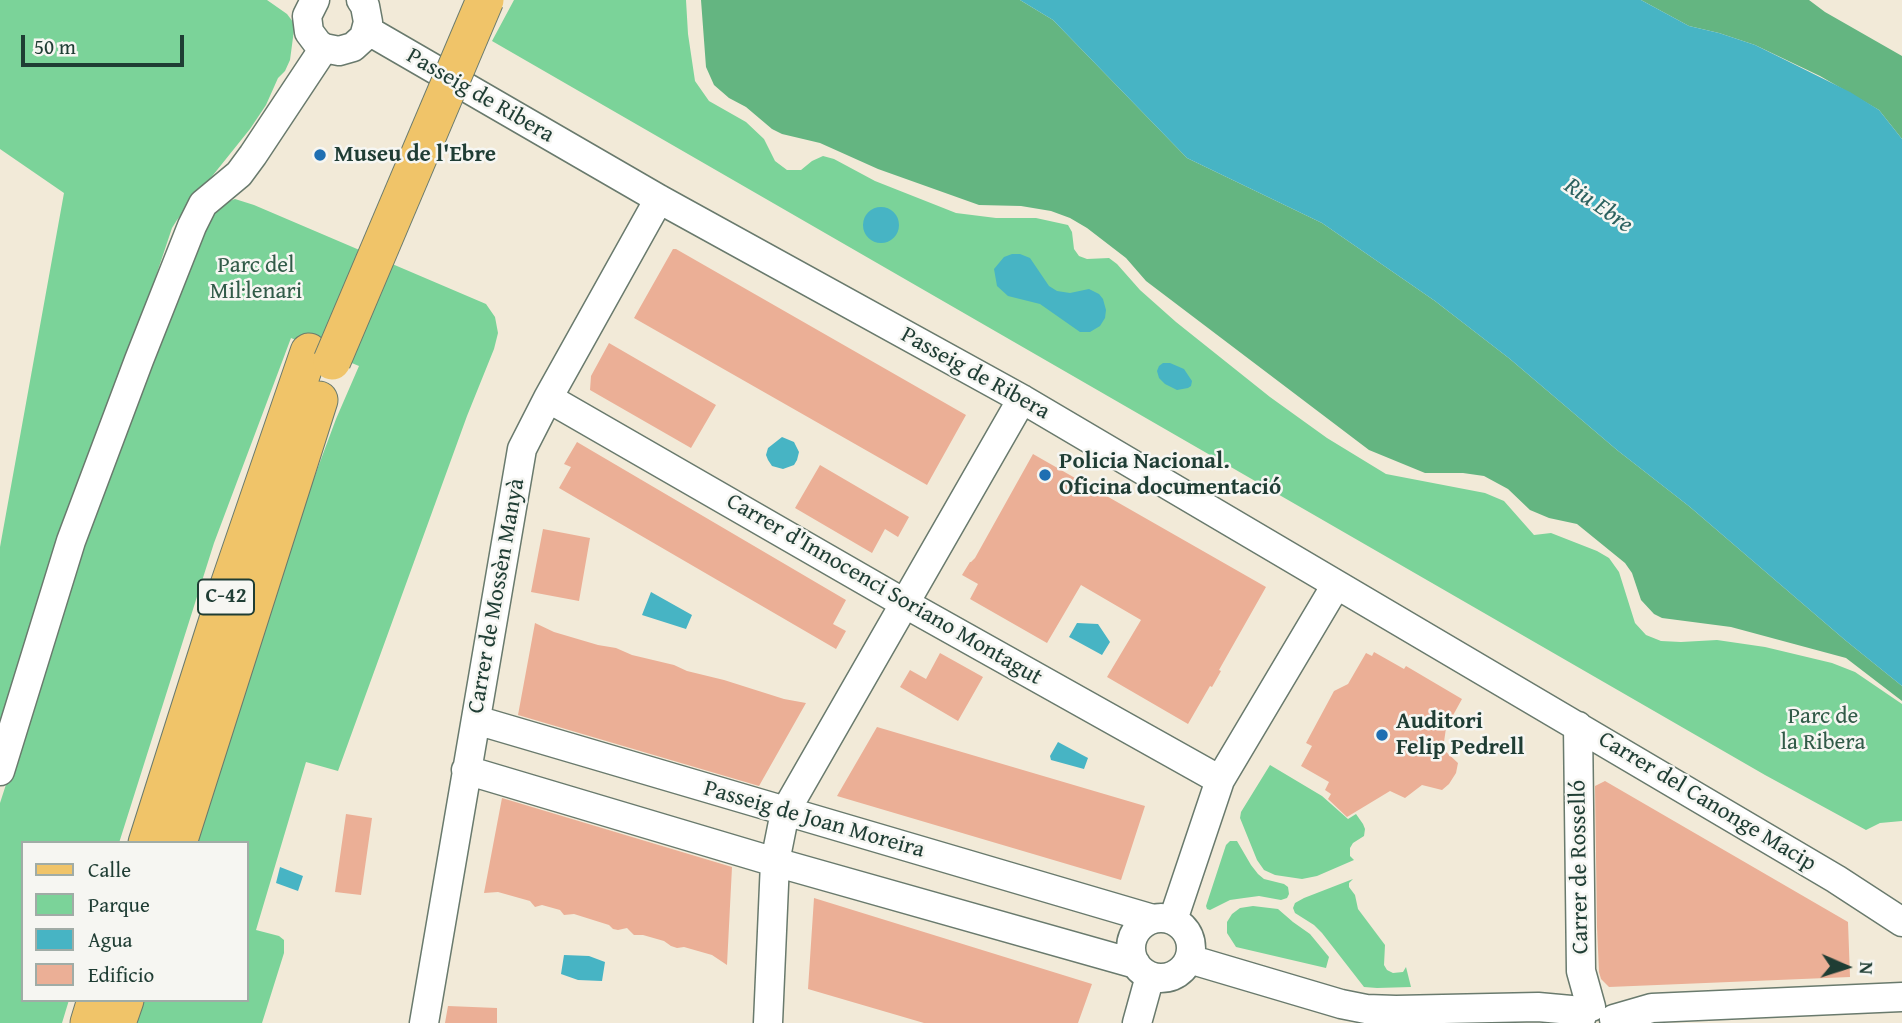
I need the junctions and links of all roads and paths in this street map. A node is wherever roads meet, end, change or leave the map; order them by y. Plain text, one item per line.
1 (361, 0) edge
2 (458, 0) edge
3 (485, 0) edge
4 (305, 5) edge
5 (367, 30) junction
6 (324, 48) junction
7 (659, 199) junction
8 (320, 356) junction
9 (548, 398) junction
10 (1022, 400) junction
11 (1336, 585) junction
12 (904, 603) junction
13 (476, 720) junction
14 (1578, 726) junction
15 (466, 770) junction
16 (0, 771) edge
17 (1220, 780) junction
18 (785, 812) junction
19 (148, 841) edge
20 (179, 841) edge
21 (775, 862) junction
22 (1836, 879) junction
23 (1902, 908) edge
24 (1163, 920) junction
25 (1902, 922) edge
26 (1188, 959) junction
27 (1143, 970) junction
28 (1902, 997) edge
29 (95, 1002) edge
30 (124, 1002) edge
31 (1341, 1014) edge
32 (1596, 1017) edge
33 (89, 1023) edge
34 (117, 1023) edge
35 (424, 1023) edge
36 (768, 1023) edge
37 (1137, 1023) edge

1 - 5 street
2 - 8 main road, C-42
3 - 8 main road, C-42, bridge
4 - 6 street
5 - 6 street
5 - 7 street, Passeig de Ribera
6 - 16 street
7 - 9 street, Carrer de Mossèn Manyà
7 - 10 street, Passeig de Ribera
8 - 19 main road, C-42
8 - 20 main road, C-42
9 - 12 street, Carrer d'Innocenci Soriano Montagut
9 - 13 street, Carrer de Mossèn Manyà
10 - 11 street, Passeig de Ribera
10 - 12 street
11 - 14 street, Passeig de Ribera
11 - 17 street
12 - 17 street, Carrer d'Innocenci Soriano Montagut
12 - 18 street
13 - 15 street, Carrer de Mossèn Manyà
13 - 18 street, Passeig de Joan Moreira
14 - 22 street, Carrer del Canonge Macip
14 - 32 street, Carrer de Rosselló
15 - 21 street
15 - 35 street, Carrer de Mossèn Manyà
17 - 24 street
18 - 21 street
18 - 24 street, Passeig de Joan Moreira
21 - 27 street
21 - 36 street
22 - 23 street
22 - 25 street
24 - 26 street
24 - 27 street
26 - 27 street
26 - 31 street
27 - 37 street
28 - 32 street
29 - 33 main road
30 - 34 main road
31 - 32 street

